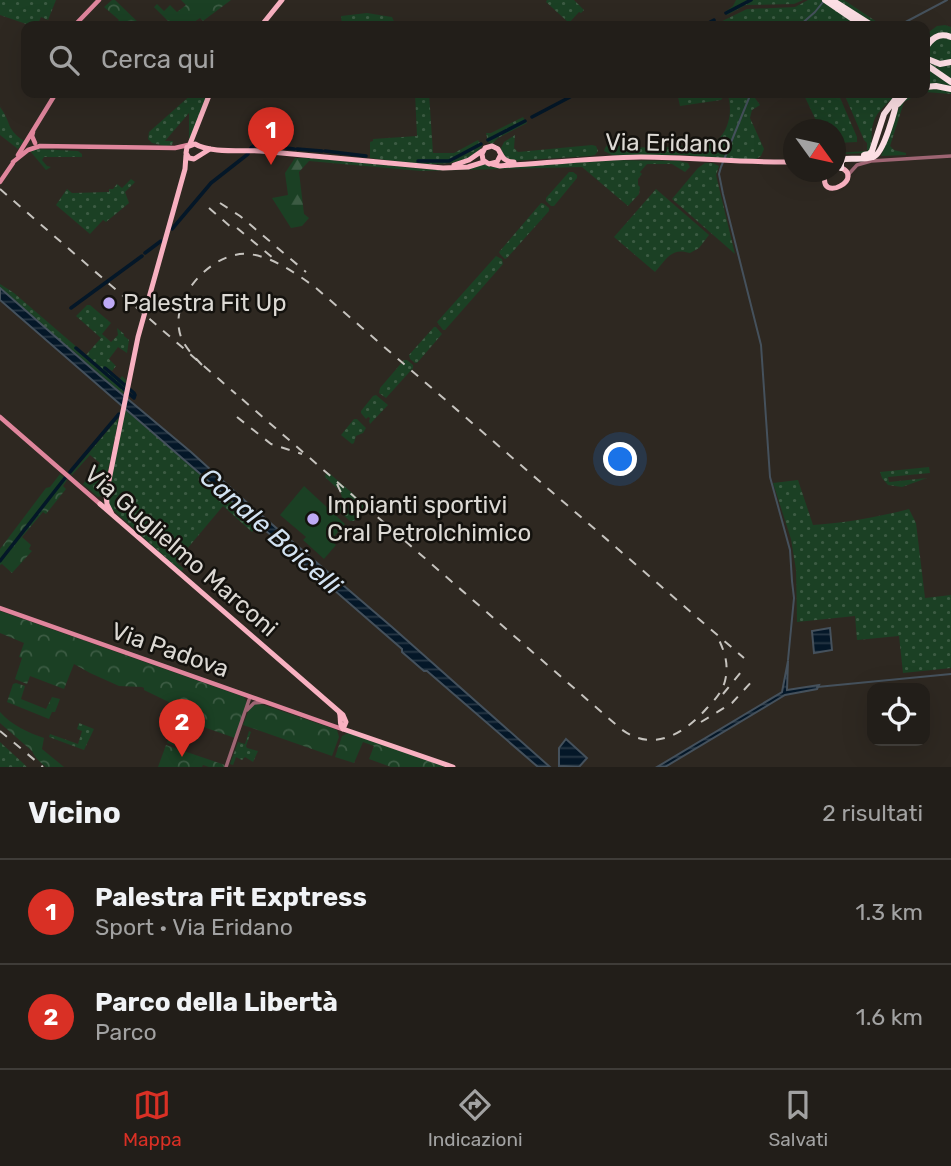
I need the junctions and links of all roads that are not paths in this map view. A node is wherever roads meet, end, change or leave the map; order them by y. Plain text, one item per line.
1 (99, 0) edge
2 (282, 0) edge
3 (826, 0) edge
4 (832, 0) edge
5 (79, 21) edge
6 (265, 21) edge
7 (858, 21) edge
8 (866, 21) edge
9 (951, 37) edge
10 (930, 43) edge
11 (930, 62) edge
12 (951, 62) edge
13 (930, 64) edge
14 (951, 79) edge
15 (930, 87) edge
16 (951, 89) edge
17 (53, 98) edge
18 (208, 98) edge
19 (896, 98) edge
20 (33, 131) junction
21 (197, 131) junction
22 (27, 142) junction
23 (36, 145) junction
24 (189, 145) junction
25 (175, 148) junction
26 (200, 150) junction
27 (483, 150) junction
28 (186, 154) junction
29 (500, 156) junction
30 (951, 156) edge
31 (846, 157) edge
32 (194, 159) junction
33 (846, 159) edge
34 (13, 162) junction
35 (484, 162) junction
36 (541, 162) junction
37 (783, 162) edge
38 (492, 164) junction
39 (430, 167) junction
40 (185, 169) junction
41 (846, 170) edge
42 (852, 170) junction
43 (846, 178) edge
44 (0, 182) edge
45 (827, 182) edge
46 (844, 182) edge
47 (0, 417) edge
48 (103, 500) junction
49 (0, 608) edge
50 (250, 697) junction
51 (264, 702) junction
52 (250, 707) junction
53 (244, 715) junction
54 (342, 717) junction
55 (328, 724) junction
56 (343, 729) junction
57 (360, 735) junction
58 (226, 767) edge
59 (453, 767) edge

1 - 5 main road
2 - 6 main road
3 - 7 highway
4 - 8 highway
9 - 10 highway
11 - 12 highway
13 - 14 highway
15 - 16 highway
17 - 20 main road
18 - 21 main road
19 - 31 highway
19 - 33 highway
20 - 22 main road
20 - 23 main road
21 - 24 main road
21 - 26 main road
22 - 23 main road
22 - 34 main road
23 - 25 main road, Via Eridano
23 - 34 main road, Via Eridano
24 - 25 main road, Via Eridano
24 - 26 main road, Via Eridano
24 - 28 main road
25 - 28 main road, Via Eridano
26 - 32 main road, Via Eridano
26 - 39 main road, Via Eridano
27 - 29 main road, Via Eridano
27 - 35 main road
27 - 39 main road, Via Eridano
28 - 32 main road, Via Eridano
28 - 40 main road
29 - 36 main road, Via Eridano
29 - 38 main road
30 - 42 street
32 - 40 main road
34 - 44 main road
35 - 38 main road, Via Eridano
35 - 39 main road, Via Eridano
36 - 37 main road, Via Eridano
36 - 38 main road, Via Eridano
40 - 48 main road
41 - 42 street
42 - 43 street
45 - 46 main road
47 - 48 main road, Via Guglielmo Marconi
48 - 54 main road, Via Guglielmo Marconi
49 - 50 main road, Via Padova
50 - 51 main road, Via Padova
50 - 52 street
50 - 53 street
51 - 52 street
51 - 55 main road, Via Padova
52 - 53 street
53 - 58 street
54 - 55 main road
54 - 56 main road
54 - 57 main road, Via Padova
55 - 56 main road, Via Padova
56 - 57 main road, Via Padova
57 - 59 main road, Via Padova

